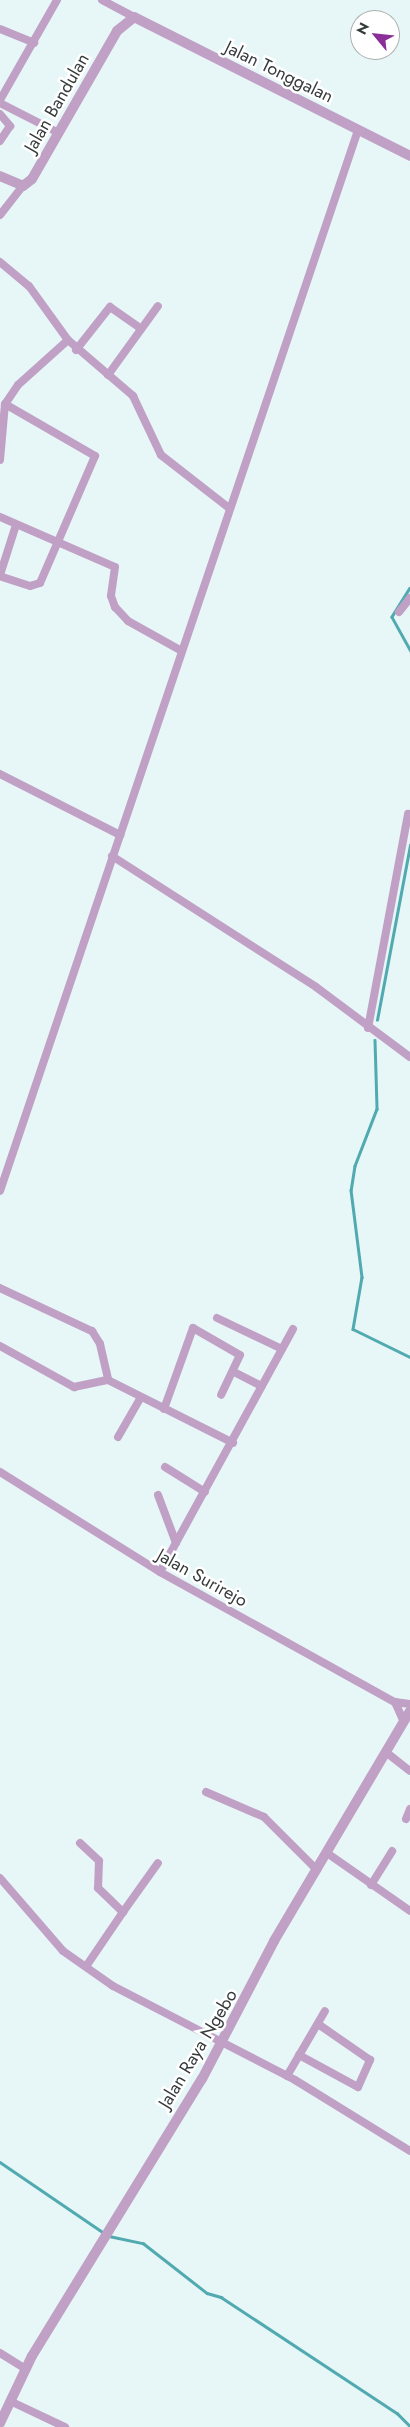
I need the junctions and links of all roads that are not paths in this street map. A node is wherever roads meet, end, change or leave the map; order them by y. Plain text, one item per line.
1 (57, 0) edge
2 (102, 0) edge
3 (134, 17) junction
4 (0, 29) edge
5 (34, 43) junction
6 (0, 102) edge
7 (0, 114) edge
8 (358, 130) junction
9 (59, 133) junction
10 (0, 141) edge
11 (410, 156) edge
12 (0, 176) edge
13 (23, 186) junction
14 (0, 215) edge
15 (0, 262) edge
16 (158, 306) dead end
17 (141, 329) junction
18 (68, 340) junction
19 (76, 350) junction
20 (108, 375) junction
21 (5, 404) junction
22 (0, 460) edge
23 (229, 508) junction
24 (0, 517) edge
25 (16, 525) junction
26 (57, 543) junction
27 (0, 576) edge
28 (410, 598) edge
29 (404, 610) edge
30 (180, 650) junction
31 (0, 774) edge
32 (408, 814) dead end
33 (120, 835) junction
34 (112, 856) junction
35 (368, 1028) junction
36 (410, 1057) edge
37 (3, 1163) edge
38 (0, 1191) edge
39 (0, 1288) edge
40 (217, 1318) dead end
41 (293, 1329) dead end
42 (0, 1346) edge
43 (282, 1349) junction
44 (234, 1372) junction
45 (108, 1380) junction
46 (262, 1386) junction
47 (221, 1395) dead end
48 (141, 1397) junction
49 (164, 1409) junction
50 (118, 1438) dead end
51 (233, 1443) junction
52 (165, 1467) dead end
53 (0, 1472) edge
54 (205, 1492) junction
55 (158, 1495) dead end
56 (176, 1543) junction
57 (160, 1572) junction
58 (394, 1702) junction
59 (410, 1704) edge
60 (410, 1711) edge
61 (404, 1722) junction
62 (386, 1753) junction
63 (410, 1771) edge
64 (206, 1792) dead end
65 (410, 1809) edge
66 (406, 1819) dead end
67 (80, 1843) dead end
68 (392, 1851) dead end
69 (327, 1854) junction
70 (158, 1863) dead end
71 (317, 1870) junction
72 (0, 1878) edge
73 (371, 1885) junction
74 (410, 1911) edge
75 (123, 1912) junction
76 (88, 1965) junction
77 (325, 2011) dead end
78 (318, 2024) junction
79 (221, 2045) junction
80 (299, 2055) junction
81 (287, 2076) junction
82 (410, 2151) edge
83 (0, 2353) edge
84 (26, 2368) junction
85 (10, 2400) junction
86 (0, 2423) edge
87 (66, 2427) edge

1 - 5 street
2 - 3 street
3 - 8 street, Jalan Tonggalan
3 - 9 street, Jalan Bandulan
4 - 5 street
5 - 6 street
6 - 9 street
7 - 10 street
8 - 11 street, Jalan Tonggalan
8 - 23 street
9 - 13 street, Jalan Bandulan
12 - 13 street
13 - 14 street
15 - 18 street
16 - 17 street
17 - 19 street
17 - 20 street
18 - 19 street
18 - 21 street
19 - 20 street
20 - 23 street
21 - 22 street
21 - 26 street
23 - 30 street
24 - 25 street
25 - 26 street
25 - 27 street
26 - 27 street
26 - 30 street
28 - 29 street
30 - 33 street
31 - 33 street
32 - 35 street
33 - 34 street
34 - 35 street
34 - 37 street
35 - 36 street
37 - 38 street
39 - 45 street
40 - 43 street
41 - 43 street
42 - 45 street
43 - 46 street
44 - 46 street
44 - 47 street
44 - 49 street
45 - 48 street
46 - 51 street
48 - 49 street
48 - 50 street
49 - 51 street
51 - 54 street
52 - 54 street
53 - 57 street, Jalan Surirejo
54 - 56 street
55 - 56 street
56 - 57 street
57 - 58 street, Jalan Surirejo
58 - 59 street, Jalan Surirejo
58 - 61 street
60 - 61 street, Jalan Raya Ngebo
61 - 62 street, Jalan Raya Ngebo
62 - 63 street
62 - 69 street, Jalan Raya Ngebo
64 - 71 street
65 - 66 street
67 - 75 street
68 - 73 street
69 - 71 street, Jalan Raya Ngebo
69 - 73 street
70 - 75 street
71 - 79 street, Jalan Raya Ngebo
72 - 76 street
73 - 74 street
75 - 76 street
76 - 79 street
77 - 78 street
78 - 80 street
78 - 80 street
79 - 81 street
79 - 84 street, Jalan Raya Ngebo
80 - 81 street
81 - 82 street
83 - 84 street
84 - 85 street, Jalan Raya Ngebo
85 - 86 street, Jalan Raya Ngebo
85 - 87 street

